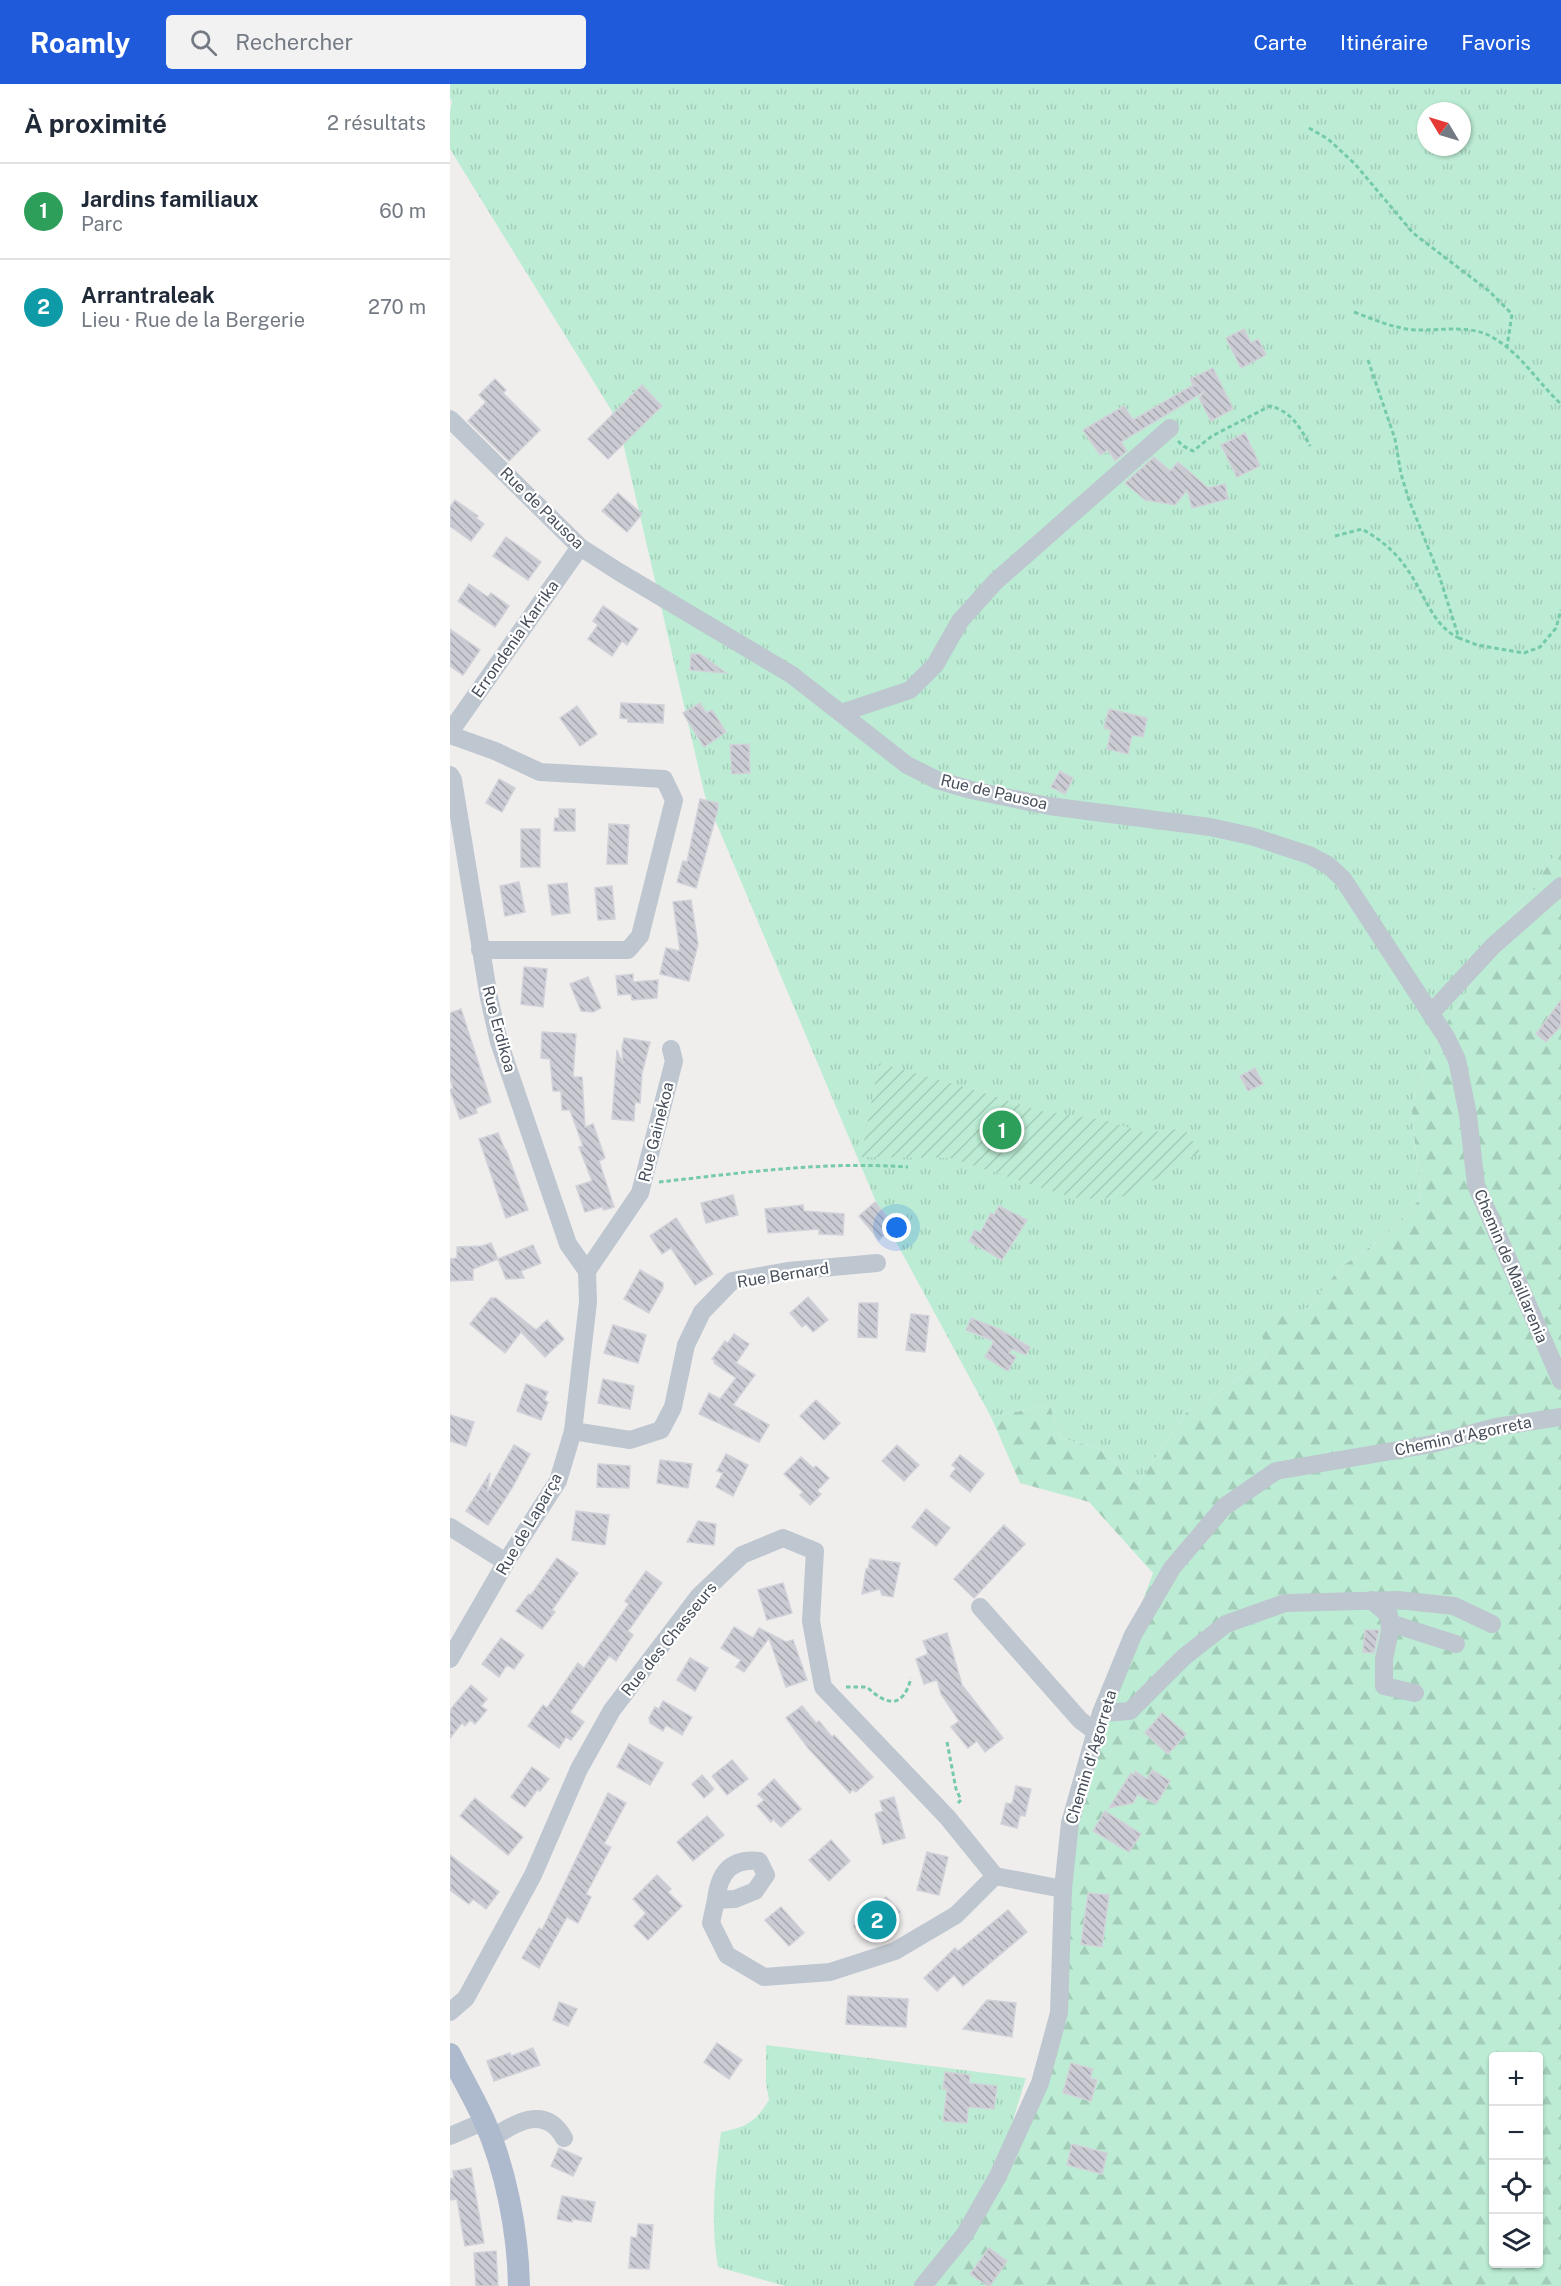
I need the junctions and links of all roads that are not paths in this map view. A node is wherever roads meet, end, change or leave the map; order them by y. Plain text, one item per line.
1 (450, 419) edge
2 (1170, 428) road end
3 (580, 547) junction
4 (841, 713) junction
5 (450, 733) edge
6 (450, 775) edge
7 (462, 845) junction
8 (450, 863) edge
9 (1561, 886) edge
10 (480, 950) junction
11 (1431, 1013) junction
12 (671, 1049) dead end
13 (877, 1263) dead end
14 (587, 1271) junction
15 (1561, 1381) edge
16 (1561, 1417) edge
17 (573, 1431) junction
18 (450, 1527) edge
19 (506, 1562) junction
20 (1371, 1600) junction
21 (980, 1607) dead end
22 (1390, 1623) junction
23 (1492, 1624) dead end
24 (1456, 1644) dead end
25 (450, 1659) edge
26 (1415, 1693) dead end
27 (1101, 1713) junction
28 (1096, 1732) junction
29 (995, 1875) junction
30 (1063, 1889) junction
31 (716, 1900) dead end
32 (450, 2012) edge
33 (450, 2054) edge
34 (488, 2130) junction
35 (450, 2136) edge
36 (564, 2138) dead end
37 (519, 2286) edge
38 (923, 2286) edge

1 - 3 street, Rue de Pausoa
2 - 4 street
3 - 4 street, Rue de Pausoa
3 - 5 street, Errondenia Karrika
4 - 11 street, Rue de Pausoa
5 - 10 street
6 - 7 street, Rue Erdikoa
7 - 8 street
7 - 10 street, Rue Erdikoa
9 - 11 street
10 - 14 street, Rue Erdikoa
11 - 15 street, Chemin de Maillarenia
12 - 14 street, Rue Gainekoa
13 - 17 street, Rue Bernard
14 - 17 street, Rue de Laparça
16 - 27 street, Chemin d'Agorreta
17 - 19 street, Rue de Laparça
18 - 19 street
19 - 25 street, Rue de Laparça
20 - 22 street
20 - 23 street
20 - 27 street
21 - 28 street
22 - 24 street
22 - 26 street
27 - 28 street, Chemin d'Agorreta
28 - 30 street, Chemin d'Agorreta
29 - 30 street
29 - 31 street
29 - 32 street, Rue des Chasseurs
30 - 38 street, Chemin d'Agorreta
33 - 34 main road
34 - 35 street
34 - 36 street
34 - 37 main road

